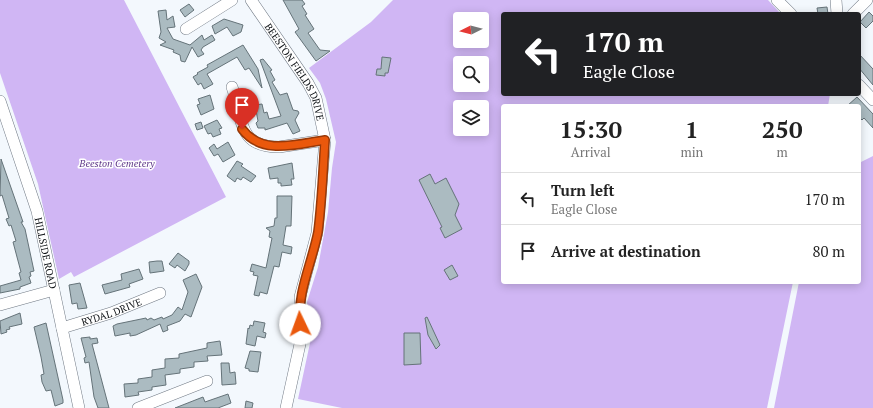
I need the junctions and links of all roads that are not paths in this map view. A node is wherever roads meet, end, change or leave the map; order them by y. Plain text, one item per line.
1 (232, 0) edge
2 (251, 0) edge
3 (778, 0) edge
4 (836, 0) edge
5 (867, 0) edge
6 (789, 12) edge
7 (837, 12) edge
8 (856, 12) edge
9 (186, 29) dead end
10 (232, 87) dead end
11 (861, 87) edge
12 (873, 100) edge
13 (0, 103) edge
14 (325, 140) junction
15 (54, 290) junction
16 (160, 293) dead end
17 (0, 305) edge
18 (62, 328) junction
19 (199, 381) dead end
20 (79, 408) edge
21 (138, 408) edge
22 (286, 408) edge

1 - 9 street
2 - 14 street, BEESTON FIELDS DRIVE
3 - 6 street
4 - 7 street
5 - 8 street
10 - 14 street
11 - 12 street
13 - 15 street, HILLSIDE ROAD
14 - 22 street, BEESTON FIELDS DRIVE
15 - 17 street
15 - 18 street, HILLSIDE ROAD
16 - 18 street, RYDAL DRIVE
18 - 20 street, HILLSIDE ROAD
19 - 21 street

